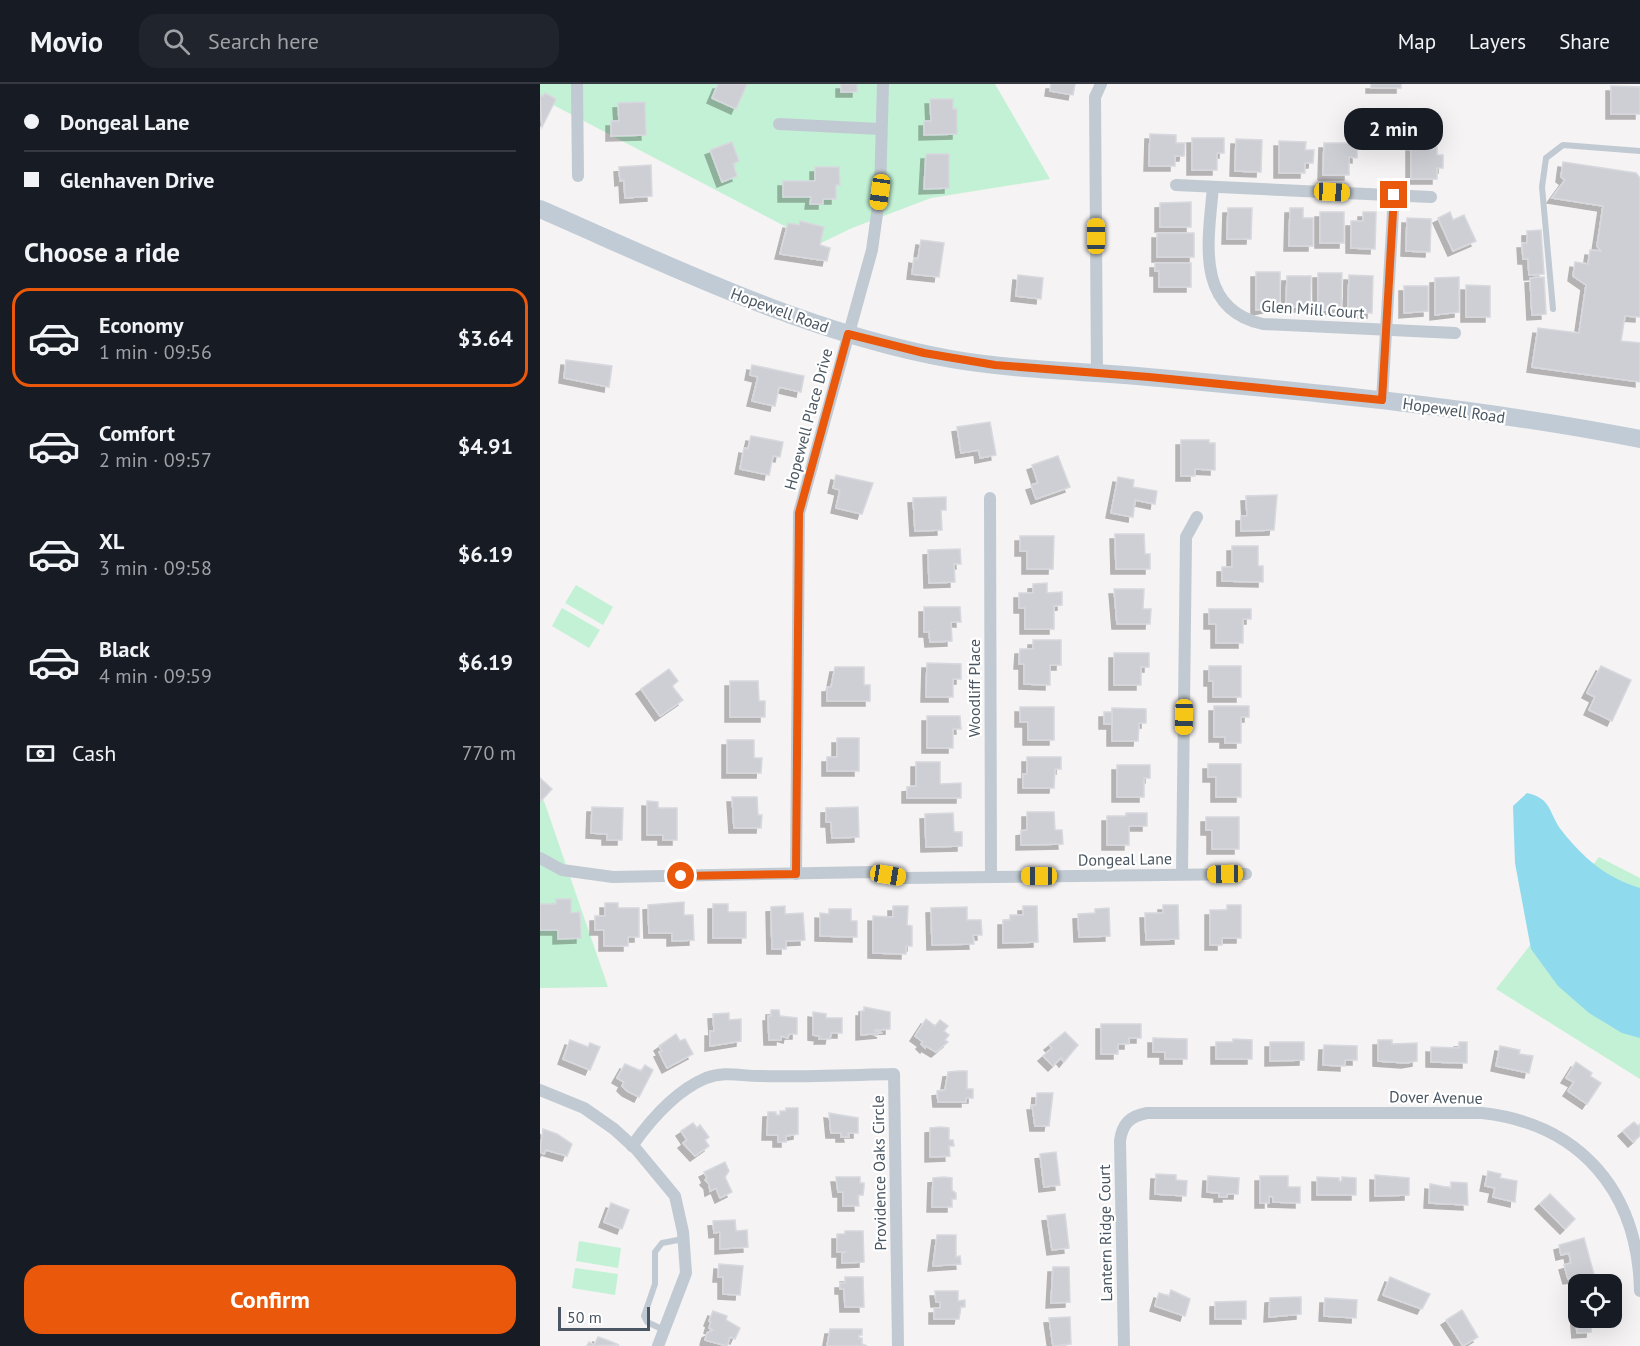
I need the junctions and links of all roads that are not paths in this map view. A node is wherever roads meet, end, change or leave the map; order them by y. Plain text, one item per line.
1 (577, 84) edge
2 (883, 84) edge
3 (1101, 84) edge
4 (779, 124) dead end
5 (880, 129) junction
6 (1640, 151) edge
7 (578, 176) dead end
8 (1176, 185) dead end
9 (1213, 187) junction
10 (1394, 195) junction
11 (1431, 197) dead end
12 (540, 209) edge
13 (1553, 309) dead end
14 (1387, 331) junction
15 (1455, 333) dead end
16 (848, 334) junction
17 (1097, 374) junction
18 (1382, 400) junction
19 (1640, 439) edge
20 (990, 498) dead end
21 (1197, 517) dead end
22 (540, 858) edge
23 (796, 874) junction
24 (1182, 874) junction
25 (1246, 874) dead end
26 (991, 877) junction
27 (540, 1090) edge
28 (1127, 1121) joint
29 (632, 1146) junction
30 (684, 1239) junction
31 (1640, 1291) edge
32 (664, 1330) junction
33 (658, 1346) edge
34 (898, 1346) edge
35 (1124, 1346) edge

1 - 7 street
2 - 5 street, Hopewell Place Drive
3 - 17 street
4 - 5 street
5 - 16 street, Hopewell Place Drive
6 - 13 lane
8 - 9 street
9 - 10 street
9 - 14 street, Glen Mill Court
10 - 11 street
10 - 14 street
12 - 16 street, Hopewell Road
14 - 15 street, Glen Mill Court
14 - 18 street
16 - 17 street, Hopewell Road
16 - 23 street, Hopewell Place Drive
17 - 18 street, Hopewell Road
18 - 19 street, Hopewell Road
20 - 26 street, Woodliff Place
21 - 24 street
22 - 23 street, Dongeal Lane
23 - 26 street, Dongeal Lane
24 - 25 street, Dongeal Lane
24 - 26 street, Dongeal Lane
27 - 29 street
28 - 31 street, Dover Avenue
28 - 35 street, Lantern Ridge Court
29 - 30 street
29 - 34 street, Providence Oaks Circle
30 - 32 street
30 - 32 lane
32 - 33 street

